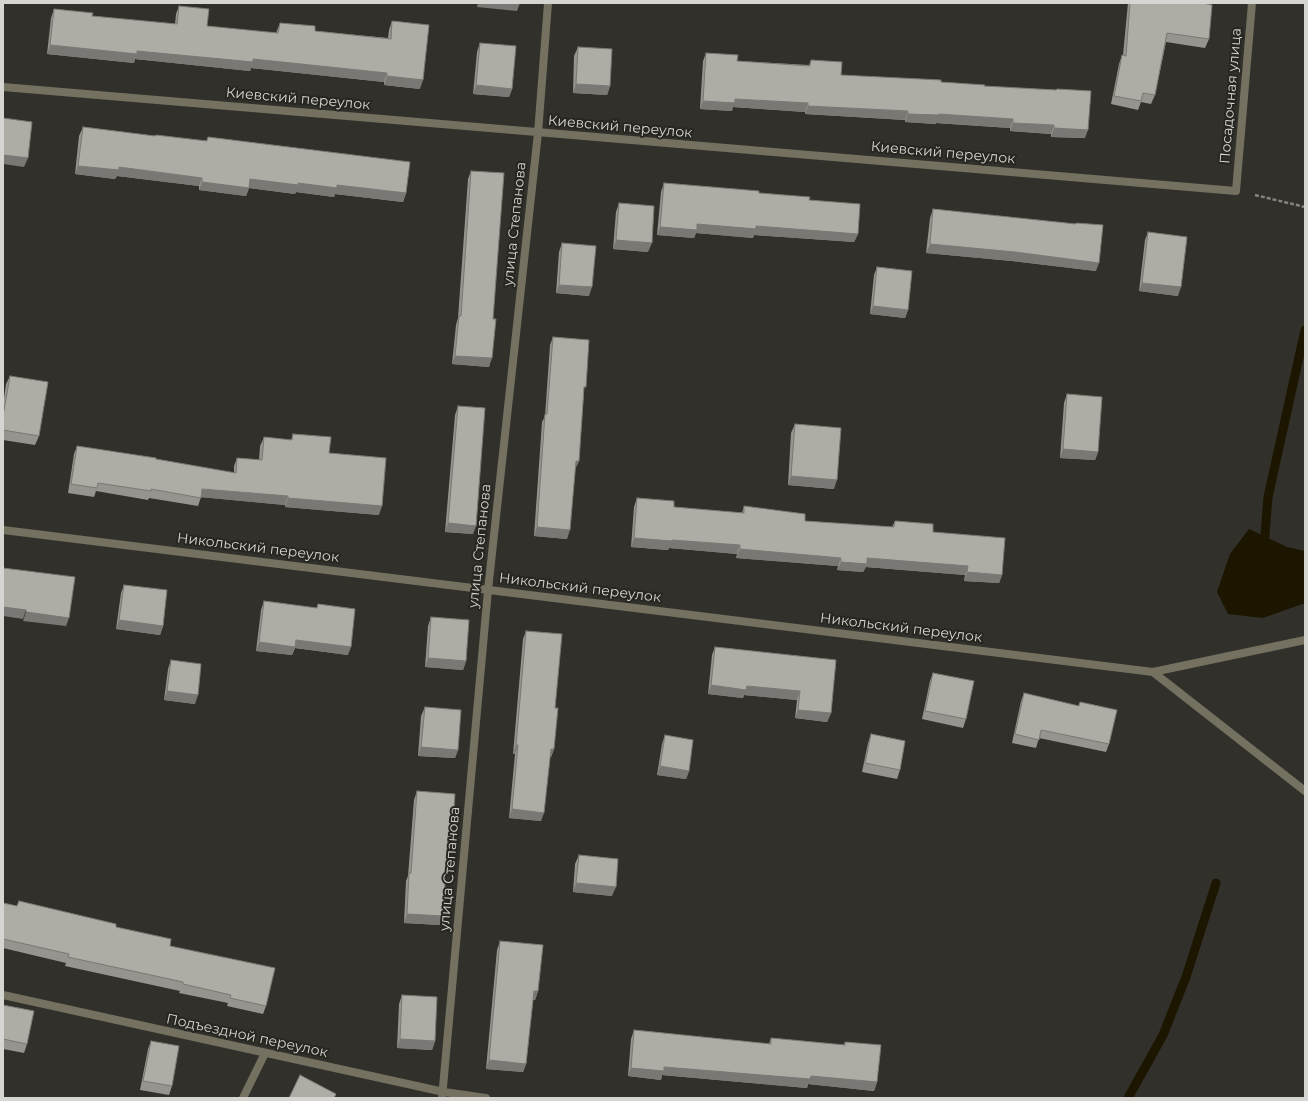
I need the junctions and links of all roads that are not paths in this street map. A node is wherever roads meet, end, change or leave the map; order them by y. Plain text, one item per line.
1 (548, 3) edge
2 (1252, 3) edge
3 (3, 87) edge
4 (538, 133) junction
5 (1236, 191) joint
6 (3, 530) edge
7 (488, 590) junction
8 (1305, 640) edge
9 (1153, 672) junction
10 (1305, 792) edge
11 (3, 996) edge
12 (265, 1053) junction
13 (443, 1095) edge
14 (242, 1098) edge
15 (486, 1098) edge

1 - 4 street, улица Степанова
2 - 5 street, Посадочная улица
3 - 4 street, Киевский переулок
4 - 5 street, Киевский переулок
4 - 7 street, улица Степанова
6 - 7 street, Никольский переулок
7 - 9 street, Никольский переулок
7 - 13 street, улица Степанова
8 - 9 street
9 - 10 street
11 - 12 street, Подъездной переулок
12 - 13 street, Подъездной переулок
12 - 14 street
13 - 15 street, Подъездной переулок

